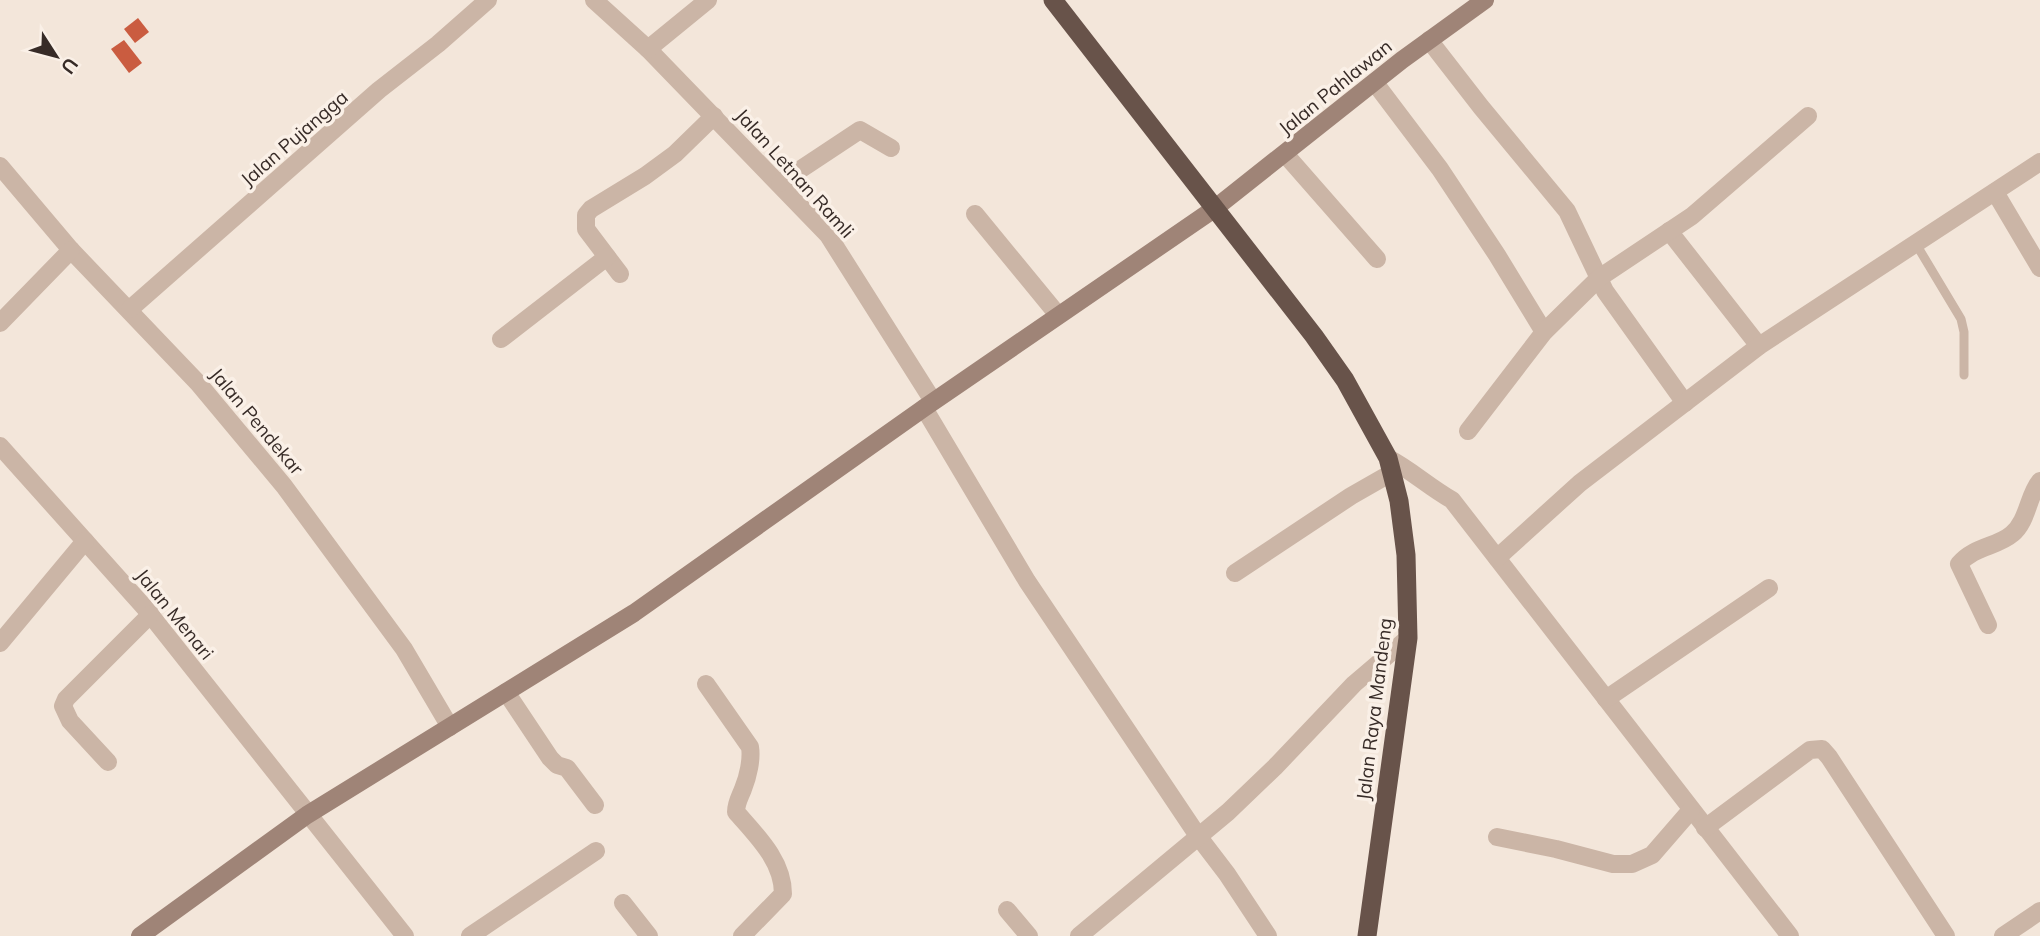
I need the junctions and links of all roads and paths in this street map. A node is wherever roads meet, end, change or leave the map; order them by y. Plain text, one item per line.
1 (488, 0) edge
2 (594, 0) edge
3 (708, 0) edge
4 (1053, 0) edge
5 (1485, 0) edge
6 (1429, 40) junction
7 (648, 49) junction
8 (1375, 83) junction
9 (713, 116) junction
10 (1808, 116) dead end
11 (891, 148) dead end
12 (1285, 154) junction
13 (2040, 162) edge
14 (0, 166) edge
15 (780, 184) junction
16 (1995, 192) junction
17 (1214, 209) junction
18 (975, 214) dead end
19 (1670, 231) junction
20 (1916, 244) junction
21 (71, 250) junction
22 (607, 257) junction
23 (1377, 259) dead end
24 (2040, 268) edge
25 (620, 274) dead end
26 (1599, 278) junction
27 (130, 310) junction
28 (1058, 315) junction
29 (0, 323) edge
30 (1544, 332) junction
31 (501, 339) dead end
32 (1759, 346) junction
33 (1964, 375) dead end
34 (1685, 403) junction
35 (928, 405) junction
36 (1468, 431) dead end
37 (0, 446) edge
38 (1391, 465) junction
39 (2040, 481) edge
40 (85, 541) junction
41 (1497, 558) junction
42 (1235, 573) dead end
43 (1769, 588) dead end
44 (151, 614) junction
45 (1988, 625) dead end
46 (1408, 638) junction
47 (0, 643) edge
48 (706, 684) dead end
49 (506, 692) junction
50 (1606, 699) junction
51 (450, 727) junction
52 (108, 762) dead end
53 (595, 805) dead end
54 (1691, 810) junction
55 (307, 815) junction
56 (1705, 828) junction
57 (1198, 836) junction
58 (1497, 836) dead end
59 (596, 851) dead end
60 (623, 903) dead end
61 (1007, 910) dead end
62 (2040, 911) edge
63 (140, 936) edge
64 (405, 936) edge
65 (470, 936) edge
66 (649, 936) edge
67 (742, 936) edge
68 (1029, 936) edge
69 (1079, 936) edge
70 (1268, 936) edge
71 (1367, 936) edge
72 (1790, 936) edge
73 (1946, 936) edge
74 (2003, 936) edge

1 - 27 street, Jalan Pujangga
2 - 7 street, Jalan Letnan Ramli
3 - 7 street
4 - 17 highway, Jalan Raya Mandeng
5 - 6 main road, Jalan Pahlawan
6 - 8 main road, Jalan Pahlawan
6 - 26 street
7 - 9 street, Jalan Letnan Ramli
8 - 12 main road, Jalan Pahlawan
8 - 30 street
9 - 15 street, Jalan Letnan Ramli
9 - 22 street
10 - 19 street
11 - 15 street
12 - 17 main road, Jalan Pahlawan
12 - 23 street
13 - 16 street
14 - 21 street, Jalan Pendekar
15 - 35 street, Jalan Letnan Ramli
16 - 20 street
16 - 24 street
17 - 28 main road, Jalan Pahlawan
17 - 38 highway, Jalan Raya Mandeng
18 - 28 street
19 - 26 street
19 - 32 street
20 - 32 street
20 - 33 lane
21 - 27 street, Jalan Pendekar
21 - 29 street
22 - 25 street
22 - 31 street
26 - 30 street
26 - 34 street
27 - 51 street, Jalan Pendekar
28 - 35 main road, Jalan Pahlawan
30 - 36 street
32 - 34 street
34 - 41 street
35 - 49 main road, Jalan Pahlawan
35 - 57 street, Jalan Letnan Ramli
37 - 40 street, Jalan Menari
38 - 41 street
38 - 42 street
38 - 46 highway, Jalan Raya Mandeng
39 - 45 street
40 - 44 street, Jalan Menari
40 - 47 street
41 - 50 street
43 - 50 street
44 - 52 street
44 - 55 street, Jalan Menari
46 - 57 street
46 - 71 highway, Jalan Raya Mandeng
48 - 67 street
49 - 51 main road, Jalan Pahlawan
49 - 53 street
50 - 54 street
51 - 55 main road, Jalan Pahlawan
54 - 56 street
54 - 58 street
55 - 63 main road, Jalan Pahlawan
55 - 64 street, Jalan Menari
56 - 72 street
56 - 73 street
57 - 69 street
57 - 70 street, Jalan Letnan Ramli
59 - 65 street
60 - 66 street
61 - 68 street
62 - 74 street

